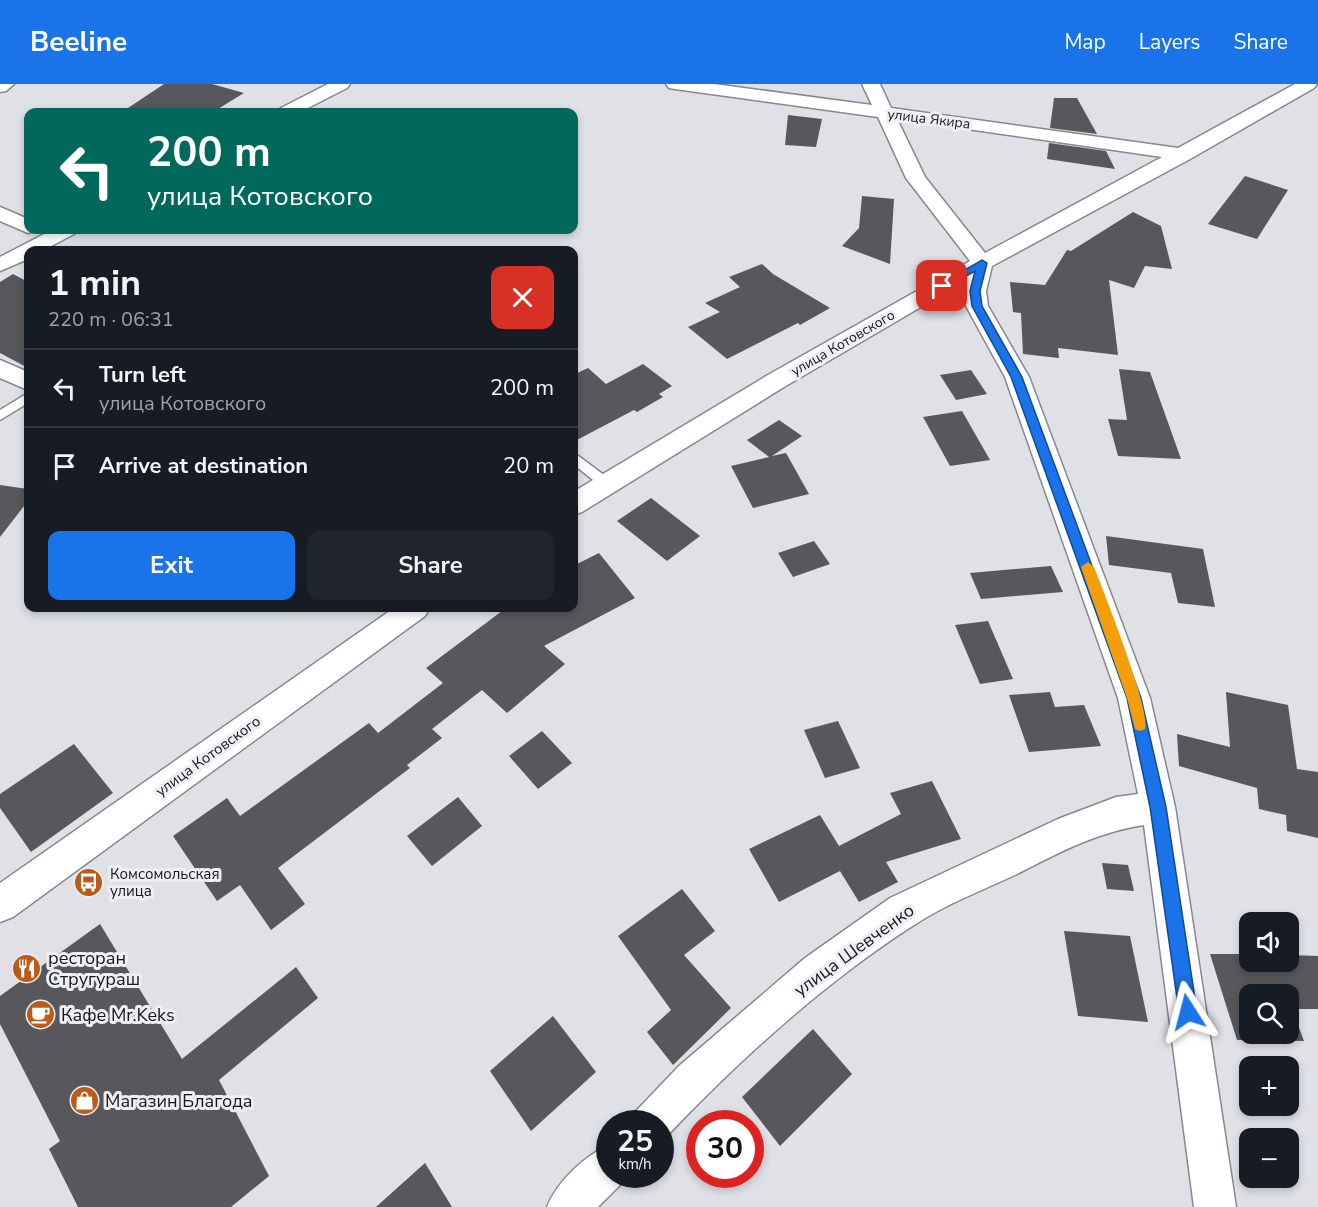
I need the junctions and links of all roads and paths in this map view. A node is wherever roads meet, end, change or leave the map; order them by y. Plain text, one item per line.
1 (5, 84) edge
2 (341, 84) edge
3 (675, 84) edge
4 (871, 84) edge
5 (1309, 84) edge
6 (0, 87) edge
7 (1318, 88) edge
8 (295, 108) edge
9 (885, 113) junction
10 (1183, 155) junction
11 (0, 213) edge
12 (24, 225) edge
13 (47, 234) edge
14 (29, 246) edge
15 (24, 249) edge
16 (982, 263) junction
17 (0, 265) edge
18 (0, 368) edge
19 (24, 380) edge
20 (24, 400) edge
21 (0, 416) edge
22 (578, 461) edge
23 (608, 484) junction
24 (578, 502) edge
25 (409, 612) edge
26 (1158, 807) junction
27 (0, 904) edge
28 (664, 1110) edge
29 (596, 1179) edge
30 (568, 1207) edge
31 (1215, 1207) edge

1 - 6 street
2 - 8 street
3 - 9 street, улица Якира
4 - 9 street
5 - 7 street
5 - 10 street, улица Котовского
9 - 10 street, улица Якира
9 - 16 street
10 - 16 street, улица Котовского
11 - 12 street
13 - 14 street
15 - 17 street
16 - 23 street, улица Котовского
16 - 26 street
18 - 19 street
20 - 21 lane
22 - 23 lane
23 - 24 street, улица Котовского
25 - 27 street, улица Котовского
26 - 28 street, улица Шевченко
26 - 31 street
29 - 30 street

